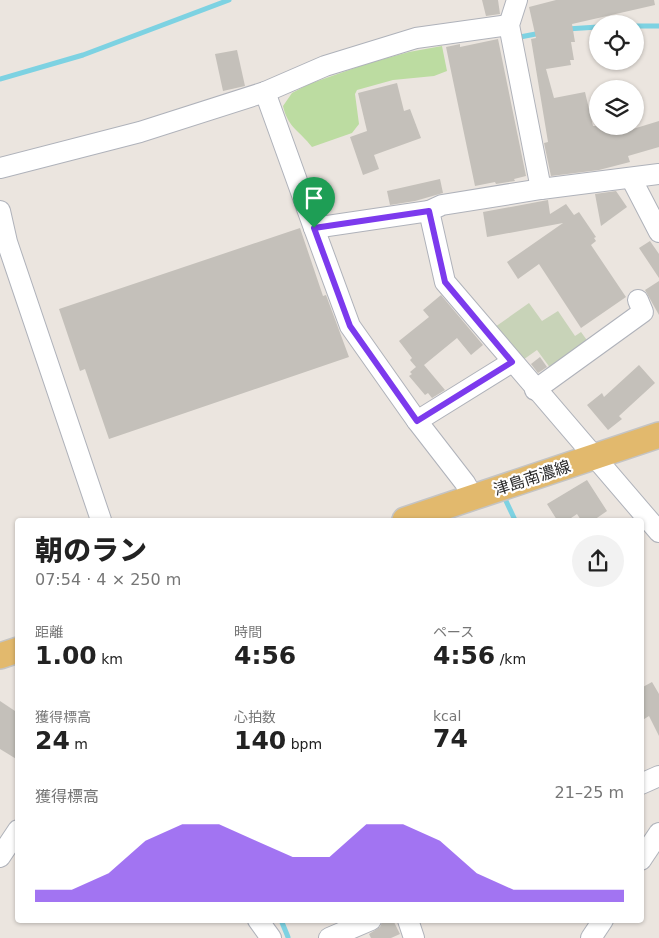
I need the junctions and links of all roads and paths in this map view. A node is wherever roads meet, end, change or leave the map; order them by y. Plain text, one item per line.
1 (517, 0) edge
2 (509, 25) junction
3 (265, 92) junction
4 (0, 168) edge
5 (659, 174) edge
6 (631, 178) junction
7 (541, 190) junction
8 (0, 211) edge
9 (429, 211) junction
10 (314, 228) junction
11 (659, 232) edge
12 (638, 300) dead end
13 (512, 362) junction
14 (535, 390) junction
15 (417, 421) junction
16 (659, 435) edge
17 (594, 457) junction
18 (473, 498) junction
19 (100, 518) edge
20 (411, 518) edge
21 (659, 532) edge
22 (15, 651) edge
23 (0, 656) edge
24 (659, 776) edge
25 (644, 783) edge
26 (659, 833) edge
27 (15, 834) edge
28 (644, 856) edge
29 (0, 857) edge
30 (260, 923) edge
31 (364, 923) edge
32 (409, 923) edge
33 (600, 923) edge
34 (271, 938) edge
35 (329, 938) edge
36 (414, 938) edge
37 (591, 938) edge

1 - 2 street
2 - 3 street
2 - 7 street
3 - 4 street
3 - 10 street
5 - 6 street
6 - 7 street
6 - 11 street
7 - 9 street
8 - 19 street
9 - 10 street
9 - 13 street
10 - 15 street
12 - 14 street
13 - 14 street
13 - 15 street
14 - 17 street
15 - 18 street
16 - 17 main road, 津島南濃線
17 - 18 main road, 津島南濃線
17 - 21 street
18 - 20 main road, 津島南濃線
22 - 23 main road
24 - 25 street
26 - 28 street
27 - 29 street
30 - 34 street
31 - 35 street
32 - 36 street
33 - 37 street

